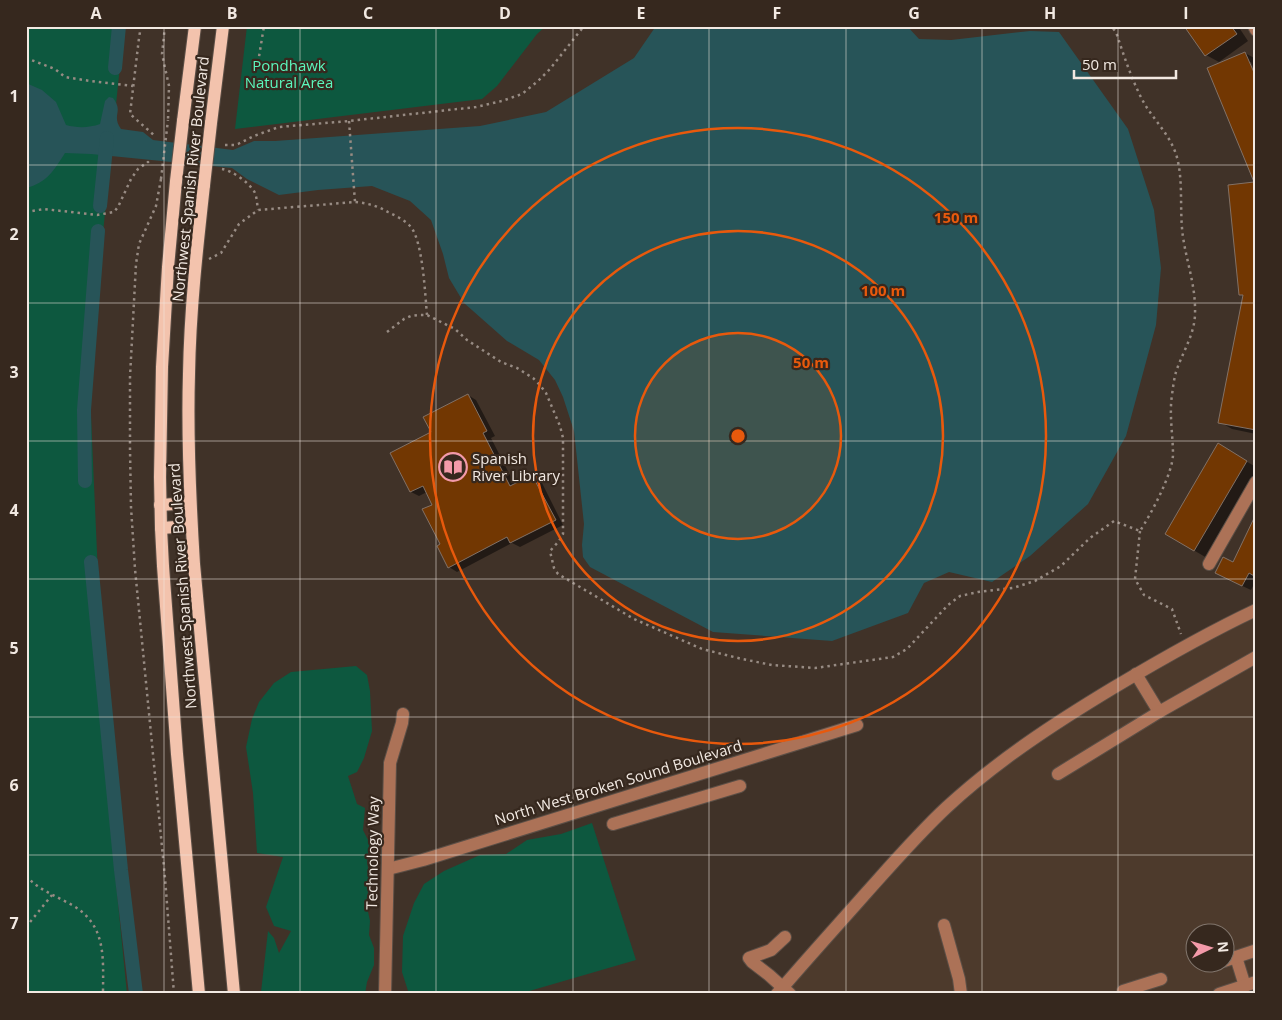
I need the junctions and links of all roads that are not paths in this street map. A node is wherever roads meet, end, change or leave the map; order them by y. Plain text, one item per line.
1 (195, 26) edge
2 (223, 26) edge
3 (1254, 26) edge
4 (1256, 30) edge
5 (1256, 482) edge
6 (190, 503) junction
7 (160, 505) junction
8 (191, 526) junction
9 (161, 528) junction
10 (1208, 564) dead end
11 (1256, 610) edge
12 (1256, 658) edge
13 (1136, 674) junction
14 (1159, 712) junction
15 (403, 714) dead end
16 (857, 725) dead end
17 (722, 767) junction
18 (1058, 774) dead end
19 (613, 824) dead end
20 (388, 869) junction
21 (944, 925) dead end
22 (785, 937) dead end
23 (1254, 951) edge
24 (1234, 958) edge
25 (1234, 964) edge
26 (1161, 979) dead end
27 (1250, 984) edge
28 (1140, 990) edge
29 (783, 991) edge
30 (1123, 991) dead end
31 (199, 994) edge
32 (234, 994) edge
33 (385, 994) edge
34 (961, 994) edge
35 (1219, 994) edge

1 - 7 main road, Northwest Spanish River Boulevard, bridge
2 - 6 main road, Northwest Spanish River Boulevard, bridge
3 - 4 street
5 - 10 street
6 - 7 main road
6 - 8 main road, Northwest Spanish River Boulevard
7 - 9 main road, Northwest Spanish River Boulevard
8 - 9 main road
8 - 32 main road, Northwest Spanish River Boulevard
9 - 31 main road, Northwest Spanish River Boulevard
11 - 13 street
12 - 14 street
13 - 14 street
13 - 29 street
14 - 18 street
15 - 20 street, Technology Way
16 - 17 street, North West Broken Sound Boulevard
17 - 19 street
17 - 20 street, North West Broken Sound Boulevard
20 - 33 street, Technology Way
21 - 34 street
22 - 29 street
23 - 24 street
25 - 27 street
26 - 28 street
27 - 35 street
28 - 30 street

